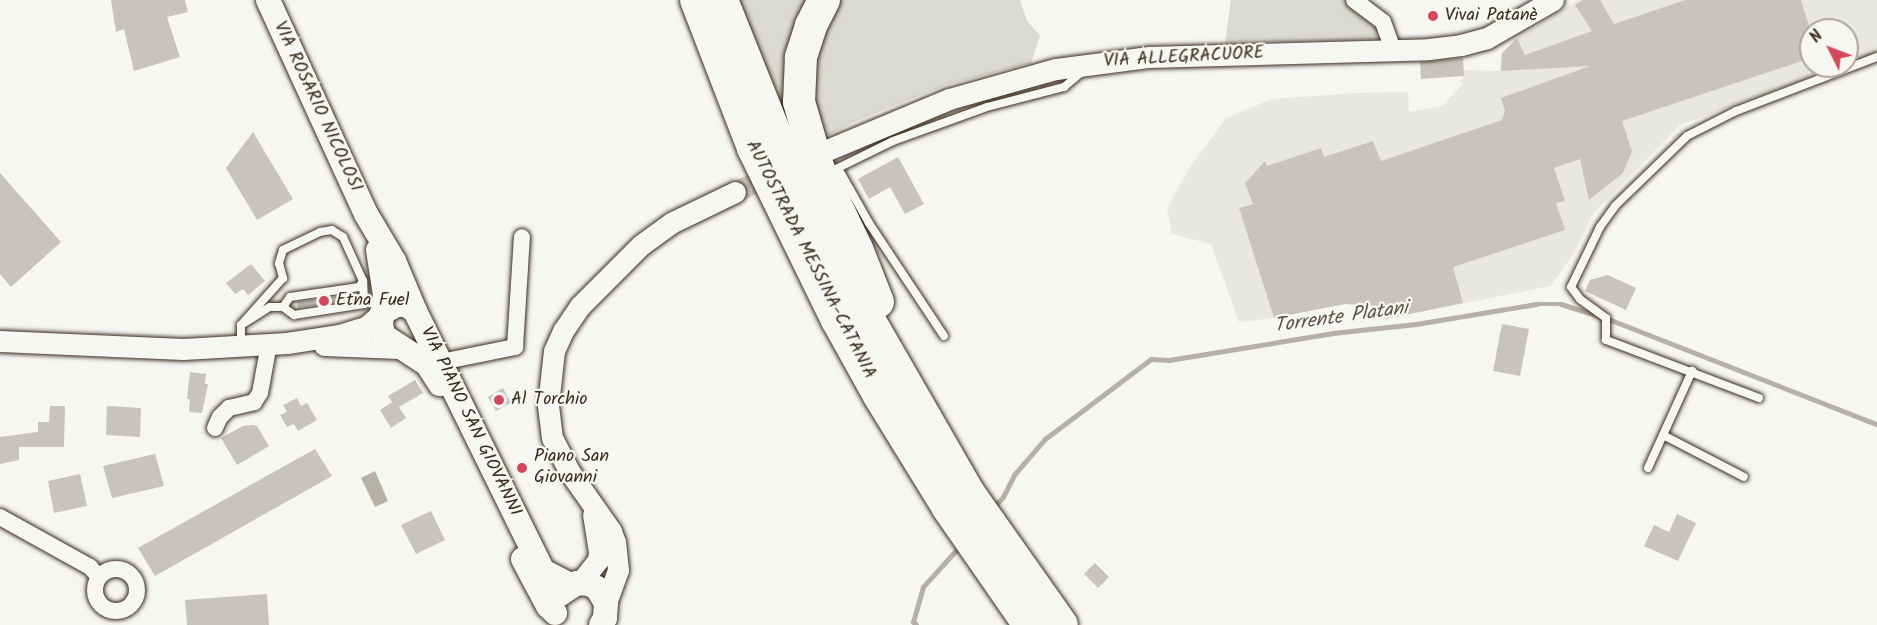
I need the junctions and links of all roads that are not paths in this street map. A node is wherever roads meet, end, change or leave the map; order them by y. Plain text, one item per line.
1 (268, 0) edge
2 (674, 0) edge
3 (696, 0) edge
4 (722, 0) edge
5 (817, 0) edge
6 (824, 0) edge
7 (1354, 0) edge
8 (1553, 0) edge
9 (1393, 50) junction
10 (1877, 57) edge
11 (1094, 63) junction
12 (820, 153) dead end
13 (735, 192) tunnel mouth
14 (366, 214) junction
15 (522, 237) dead end
16 (813, 271) junction
17 (363, 281) junction
18 (869, 282) junction
19 (283, 307) junction
20 (415, 311) junction
21 (382, 313) junction
22 (241, 335) junction
23 (944, 336) dead end
24 (0, 341) edge
25 (278, 344) junction
26 (399, 348) junction
27 (441, 362) junction
28 (893, 362) junction
29 (1692, 371) junction
30 (1759, 398) dead end
31 (215, 428) dead end
32 (1664, 435) junction
33 (1648, 468) dead end
34 (1744, 477) dead end
35 (958, 500) junction
36 (590, 502) junction
37 (0, 518) edge
38 (984, 539) junction
39 (99, 577) dead end
40 (575, 584) junction
41 (604, 618) edge
42 (559, 622) edge
43 (1029, 625) edge
44 (1062, 625) edge

1 - 14 main road, VIA ROSARIO NICOLOSI
2 - 16 highway
3 - 16 highway, AUTOSTRADA MESSINA-CATANIA
4 - 28 highway, AUTOSTRADA MESSINA-CATANIA
5 - 18 highway
6 - 18 highway
7 - 9 street
8 - 9 street, VIA ALLEGRACUORE
9 - 11 street, VIA ALLEGRACUORE
10 - 29 lane
11 - 12 street, VIA ALLEGRACUORE
11 - 23 lane
13 - 36 street
14 - 20 main road, VIA PIANO SAN GIOVANNI
14 - 21 main road
15 - 27 street
16 - 35 highway, AUTOSTRADA MESSINA-CATANIA
17 - 19 lane
17 - 19 lane
17 - 22 lane
18 - 28 highway
19 - 22 lane
20 - 21 main road
20 - 27 main road, VIA PIANO SAN GIOVANNI
21 - 25 street
21 - 26 main road, VIA PIANO SAN GIOVANNI
22 - 24 street
22 - 25 street
25 - 26 street
25 - 31 street
26 - 42 main road, VIA PIANO SAN GIOVANNI
27 - 40 main road, VIA PIANO SAN GIOVANNI
28 - 35 highway, AUTOSTRADA MESSINA-CATANIA
29 - 30 lane
29 - 32 lane
32 - 33 lane
32 - 34 lane
35 - 38 highway
36 - 40 street
36 - 41 street
37 - 39 street
38 - 43 highway
38 - 44 highway
40 - 41 main road, VIA PIANO SAN GIOVANNI
40 - 42 main road

